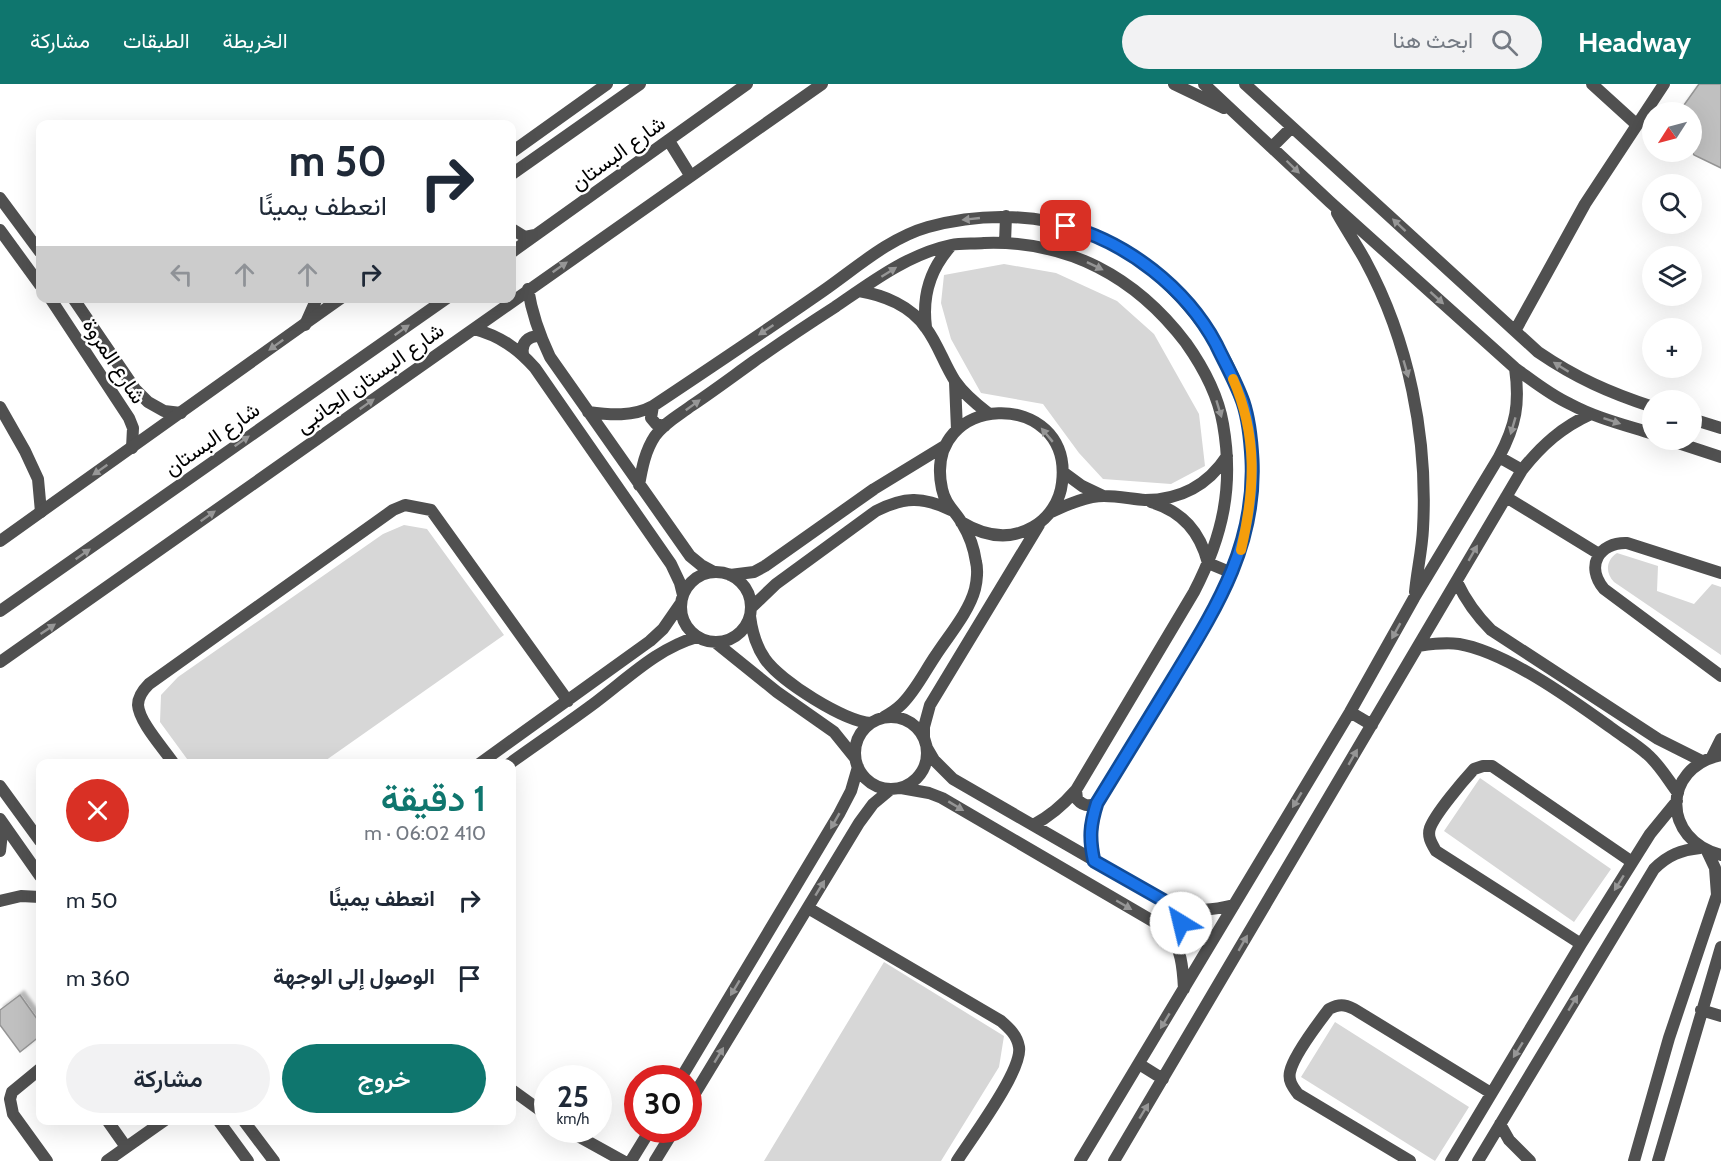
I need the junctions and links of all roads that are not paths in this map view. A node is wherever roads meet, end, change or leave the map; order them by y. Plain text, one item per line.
1 (607, 84) edge
2 (640, 84) edge
3 (747, 84) edge
4 (1174, 84) edge
5 (1204, 84) edge
6 (1245, 84) edge
7 (1592, 84) edge
8 (1664, 84) edge
9 (823, 85) edge
10 (1236, 113) junction
11 (1636, 124) junction
12 (1292, 127) junction
13 (669, 141) junction
14 (1272, 147) junction
15 (516, 149) edge
16 (516, 171) edge
17 (690, 175) junction
18 (0, 198) edge
19 (1330, 202) junction
20 (1006, 216) junction
21 (0, 230) edge
22 (516, 232) edge
23 (538, 235) junction
24 (1005, 243) junction
25 (952, 244) junction
26 (36, 247) edge
27 (516, 249) edge
28 (36, 280) edge
29 (528, 289) junction
30 (859, 291) junction
31 (516, 298) edge
32 (53, 303) edge
33 (76, 303) edge
34 (315, 303) edge
35 (334, 303) edge
36 (440, 303) edge
37 (509, 303) edge
38 (800, 307) junction
39 (810, 323) junction
40 (305, 325) junction
41 (926, 327) junction
42 (474, 329) junction
43 (1515, 332) junction
44 (539, 336) junction
45 (523, 354) junction
46 (1515, 368) junction
47 (955, 380) junction
48 (1642, 403) edge
49 (652, 406) junction
50 (0, 407) edge
51 (588, 412) junction
52 (181, 413) junction
53 (988, 413) junction
54 (1591, 414) junction
55 (1702, 422) edge
56 (664, 426) junction
57 (1721, 428) edge
58 (957, 430) junction
59 (1642, 430) edge
60 (946, 445) junction
61 (132, 448) junction
62 (1702, 449) edge
63 (1227, 455) junction
64 (1499, 456) junction
65 (1721, 456) edge
66 (1522, 470) junction
67 (1063, 472) junction
68 (639, 485) junction
69 (1103, 496) junction
70 (1506, 497) junction
71 (1144, 500) junction
72 (951, 510) junction
73 (41, 512) junction
74 (1050, 512) junction
75 (961, 522) junction
76 (1040, 523) junction
77 (16, 529) junction
78 (0, 532) edge
79 (0, 541) edge
80 (688, 553) junction
81 (1599, 554) junction
82 (1209, 563) junction
83 (671, 564) junction
84 (714, 572) junction
85 (1232, 573) junction
86 (1721, 573) edge
87 (730, 575) junction
88 (1457, 582) junction
89 (1414, 598) junction
90 (682, 599) junction
91 (0, 611) edge
92 (750, 612) junction
93 (656, 637) junction
94 (697, 637) junction
95 (1509, 641) junction
96 (715, 642) junction
97 (1418, 646) junction
98 (665, 650) junction
99 (1497, 658) junction
100 (0, 662) edge
101 (1721, 676) edge
102 (568, 701) junction
103 (1350, 712) junction
104 (884, 717) junction
105 (871, 723) junction
106 (1372, 725) junction
107 (1721, 739) edge
108 (926, 743) junction
109 (1712, 758) edge
110 (170, 759) edge
111 (485, 759) edge
112 (516, 759) edge
113 (856, 763) junction
114 (0, 786) edge
115 (896, 789) junction
116 (1076, 790) junction
117 (1677, 797) junction
118 (1097, 803) junction
119 (2, 822) edge
120 (1033, 825) junction
121 (36, 836) edge
122 (1703, 849) junction
123 (0, 851) edge
124 (1721, 855) edge
125 (1094, 861) junction
126 (1632, 862) junction
127 (36, 870) edge
128 (36, 897) edge
129 (1, 898) edge
130 (1234, 905) junction
131 (1175, 907) junction
132 (808, 908) junction
133 (1168, 930) junction
134 (1581, 944) junction
135 (1721, 947) edge
136 (1184, 989) junction
137 (1701, 1010) junction
138 (1721, 1016) edge
139 (1139, 1064) junction
140 (689, 1065) edge
141 (36, 1072) edge
142 (1163, 1079) junction
143 (702, 1082) edge
144 (516, 1093) edge
145 (1491, 1093) junction
146 (534, 1106) edge
147 (1500, 1124) junction
148 (111, 1125) edge
149 (158, 1125) edge
150 (222, 1125) edge
151 (247, 1125) edge
152 (590, 1143) edge
153 (642, 1143) edge
154 (666, 1143) edge
155 (126, 1147) junction
156 (47, 1161) edge
157 (107, 1161) edge
158 (248, 1161) edge
159 (274, 1161) edge
160 (623, 1161) edge
161 (631, 1161) edge
162 (655, 1161) edge
163 (957, 1161) edge
164 (1080, 1161) edge
165 (1114, 1161) edge
166 (1410, 1161) edge
167 (1451, 1161) edge
168 (1479, 1161) edge
169 (1530, 1161) edge
170 (1634, 1161) edge
171 (1658, 1161) edge

1 - 15 street
2 - 16 street, شارع البستان
3 - 13 street, شارع البستان
4 - 10 street
5 - 10 street
6 - 12 street
7 - 11 street
8 - 11 street
9 - 17 street, شارع البستان الجانبى
10 - 14 street
11 - 43 street
12 - 14 street
43 -> 12 street
13 - 17 street
13 - 23 street, شارع البستان
14 -> 19 street
29 -> 17 street, شارع البستان الجانبى
18 - 26 street
19 -> 46 street
19 -> 89 street
20 - 24 street
20 -> 38 street
20 - 85 street
21 - 28 street
22 - 23 street
23 - 27 street, شارع البستان
24 - 25 street
24 -> 63 street
30 -> 25 street
25 - 41 street
29 - 31 street, شارع البستان الجانبى
29 - 44 street
30 - 39 street
30 - 41 street
32 - 61 street, شارع المروة
33 - 52 street, شارع المروة
34 - 40 street
35 - 40 street, شارع البستان
91 -> 36 street, شارع البستان
37 - 42 street, شارع البستان الجانبى
38 - 39 street
38 -> 49 street
56 -> 39 street
40 -> 52 street, شارع البستان
41 - 47 street
42 - 45 street
100 -> 42 street, شارع البستان الجانبى
48 -> 43 street
44 - 45 street
44 - 51 street
45 - 83 street
46 - 54 street
46 -> 64 street
47 - 53 street
47 - 58 street
49 - 51 street
49 - 56 street
50 - 73 street
51 - 68 street
52 - 61 street, شارع البستان
53 - 58 street
67 -> 53 street
54 -> 59 street
54 - 66 street
55 - 57 street
56 - 68 street
58 - 60 street
60 - 72 street
60 - 87 street
61 -> 73 street, شارع البستان
62 - 65 street
63 - 71 street
63 - 82 street
64 - 66 street
64 - 89 street
66 - 70 street
67 - 69 street
67 - 74 street
68 - 80 street
69 - 71 street
69 - 74 street
70 - 81 street
88 -> 70 street
71 - 82 street
72 - 75 street
72 - 92 street
73 - 77 street, شارع البستان
74 - 76 street
75 - 76 street
75 - 104 street
76 - 108 street
77 - 78 street
77 - 79 street, شارع البستان
80 - 83 street
80 - 84 street
81 - 86 street
81 - 101 street
82 - 85 street
82 - 116 street
83 - 90 street
84 - 87 street
84 - 90 street
85 - 118 street
87 - 92 street
88 - 95 street
88 - 97 street
89 -> 103 street
90 - 93 street
90 - 94 street
92 - 96 street
92 - 105 street
93 - 98 street
93 - 102 street
94 - 96 street
94 - 98 street
95 - 99 street
95 - 109 street
96 - 113 street
97 - 99 street
97 - 106 street
98 - 112 street
99 - 117 street
102 - 110 street
102 - 111 street
103 - 106 street
103 -> 130 street
104 - 105 street
104 - 108 street
105 - 113 street
142 -> 106 street
107 - 109 street
108 - 115 street
108 - 120 street
109 - 117 street
113 - 115 street
113 -> 140 street
114 - 121 street
132 -> 115 street
115 -> 133 street
116 - 118 street
116 - 120 street
117 - 122 street
117 - 126 street
118 - 125 street
119 - 123 street
119 - 127 street
120 - 125 street
122 - 124 street
147 -> 122 street
122 - 170 street
125 - 131 street
126 -> 134 street
126 - 134 street
128 - 129 street
130 - 131 street
130 - 136 street
131 - 133 street
143 -> 132 street
132 - 163 street
133 - 136 street
134 -> 145 street
135 - 137 street
136 -> 139 street
137 - 138 street
137 - 171 street
139 - 142 street
139 - 164 street
141 - 156 street
165 -> 142 street
144 - 146 street
145 - 166 street
145 - 167 street
147 - 168 street
147 - 169 street
148 - 155 street
149 - 155 street
150 - 158 street
151 - 159 street
152 - 160 street
153 - 161 street
154 - 162 street
155 - 157 street

